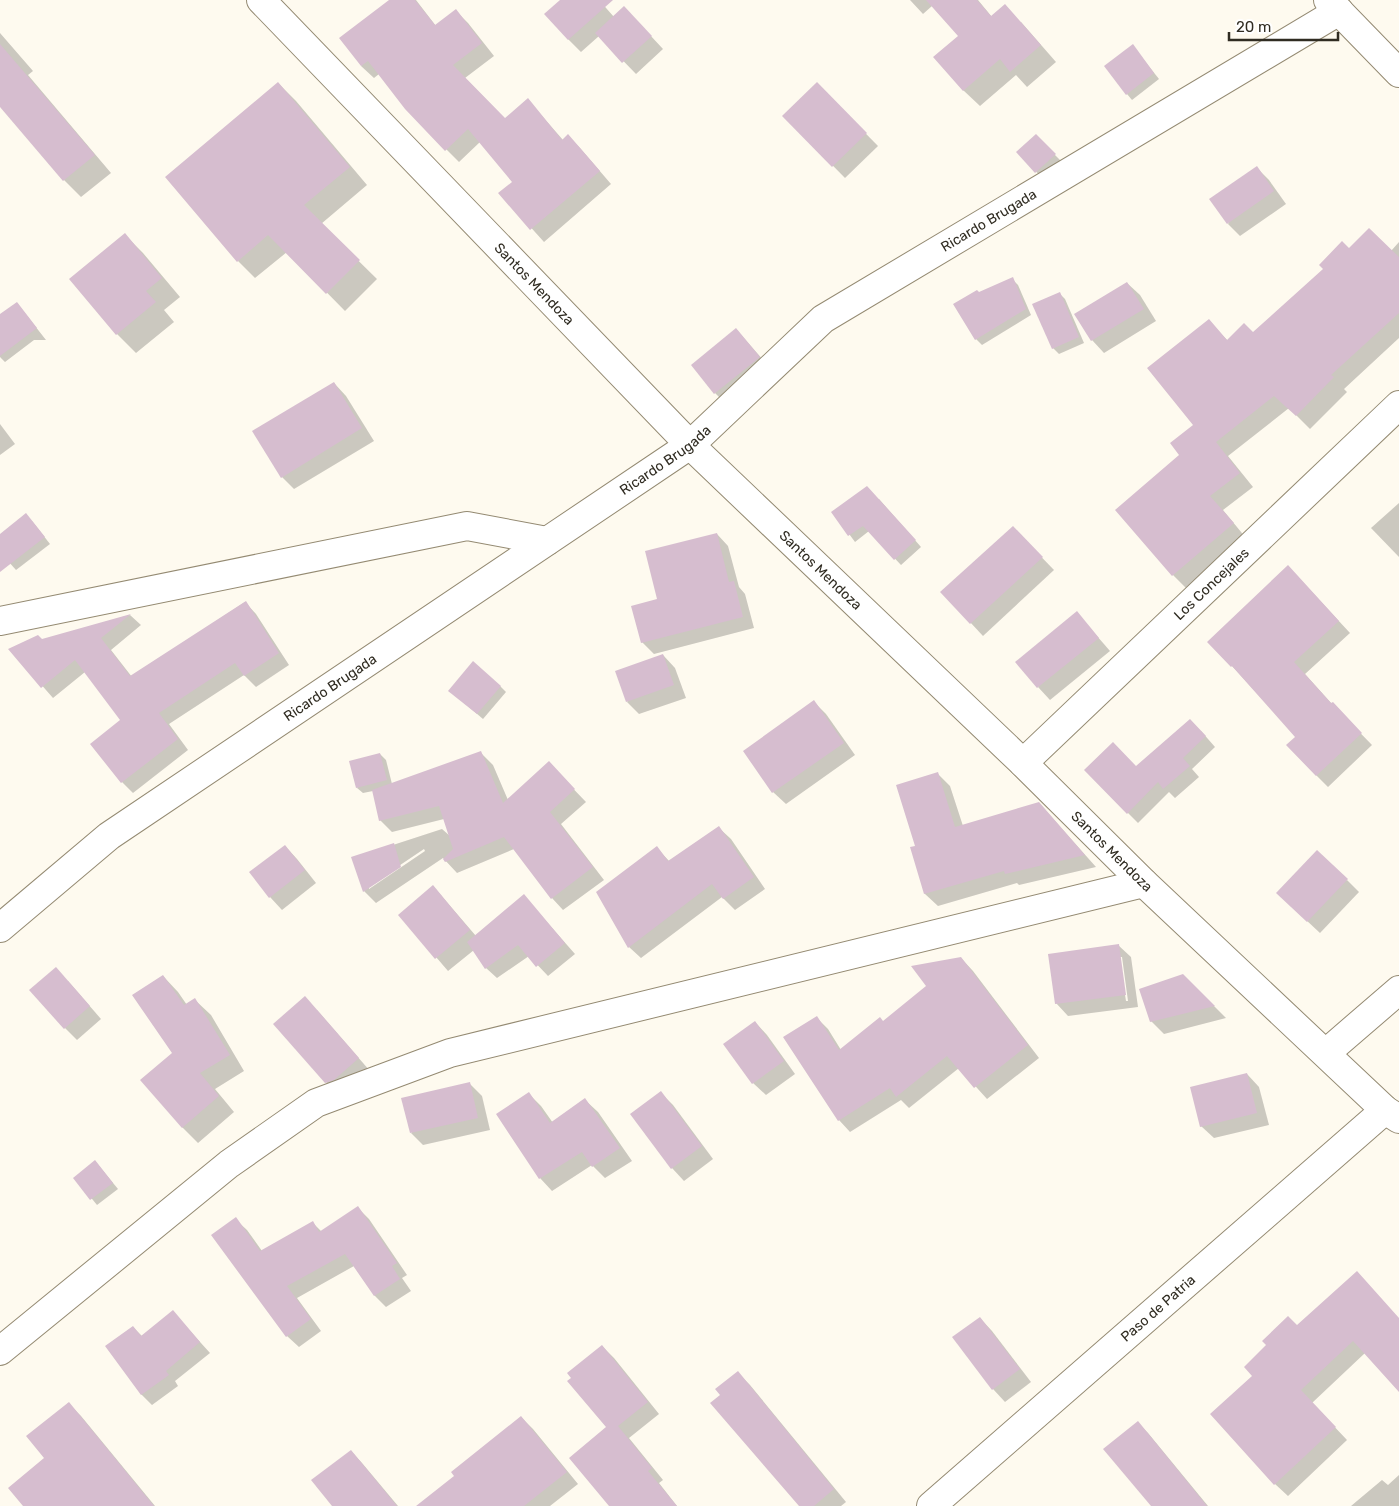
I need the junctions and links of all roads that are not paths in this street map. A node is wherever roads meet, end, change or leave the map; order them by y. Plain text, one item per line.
1 (261, 0) edge
2 (1333, 5) edge
3 (1399, 73) edge
4 (1399, 405) edge
5 (690, 445) junction
6 (547, 541) junction
7 (0, 621) edge
8 (1024, 763) junction
9 (1144, 883) junction
10 (0, 928) edge
11 (1399, 990) edge
12 (1326, 1053) junction
13 (1392, 1114) edge
14 (0, 1351) edge
15 (931, 1506) edge

1 - 5 street, Santos Mendoza
2 - 3 street
2 - 5 street, Ricardo Brugada
4 - 8 street, Los Concejales
5 - 6 street, Ricardo Brugada
5 - 8 street, Santos Mendoza
6 - 7 street
6 - 10 street, Ricardo Brugada
8 - 9 street, Santos Mendoza
9 - 12 street, Santos Mendoza
9 - 14 street
11 - 12 street
12 - 13 street, Santos Mendoza
13 - 15 street, Paso de Patria

